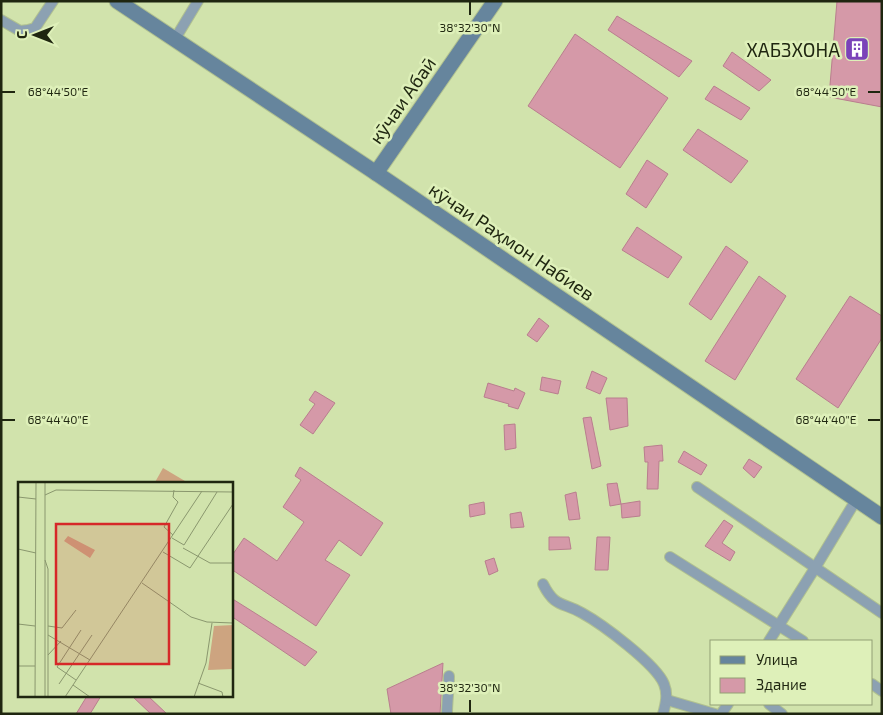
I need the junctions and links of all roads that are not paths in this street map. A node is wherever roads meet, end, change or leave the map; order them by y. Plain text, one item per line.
1 (53, 1) edge
2 (117, 1) edge
3 (198, 1) edge
4 (495, 1) edge
5 (1, 20) edge
6 (175, 39) junction
7 (376, 172) junction
8 (697, 487) dead end
9 (856, 500) junction
10 (882, 517) edge
11 (670, 557) dead end
12 (815, 568) junction
13 (543, 584) dead end
14 (882, 613) edge
15 (778, 626) junction
16 (769, 640) edge
17 (801, 640) edge
18 (449, 676) dead end
19 (667, 700) junction
20 (770, 705) edge
21 (447, 714) edge
22 (663, 714) edge
23 (715, 714) edge
24 (782, 714) edge

1 - 5 street
2 - 6 main road, кӯчаи Раҳмон Набиев
3 - 6 street
4 - 7 main road, кӯчаи Абаӣ
6 - 7 main road, кӯчаи Раҳмон Набиев
7 - 9 main road, кӯчаи Раҳмон Набиев
8 - 12 street
9 - 10 main road, кӯчаи Раҳмон Набиев
9 - 12 street
11 - 15 street
12 - 14 street
12 - 15 street
13 - 19 street
15 - 16 street
15 - 17 street
18 - 21 street
19 - 22 street
19 - 23 street
20 - 24 street

